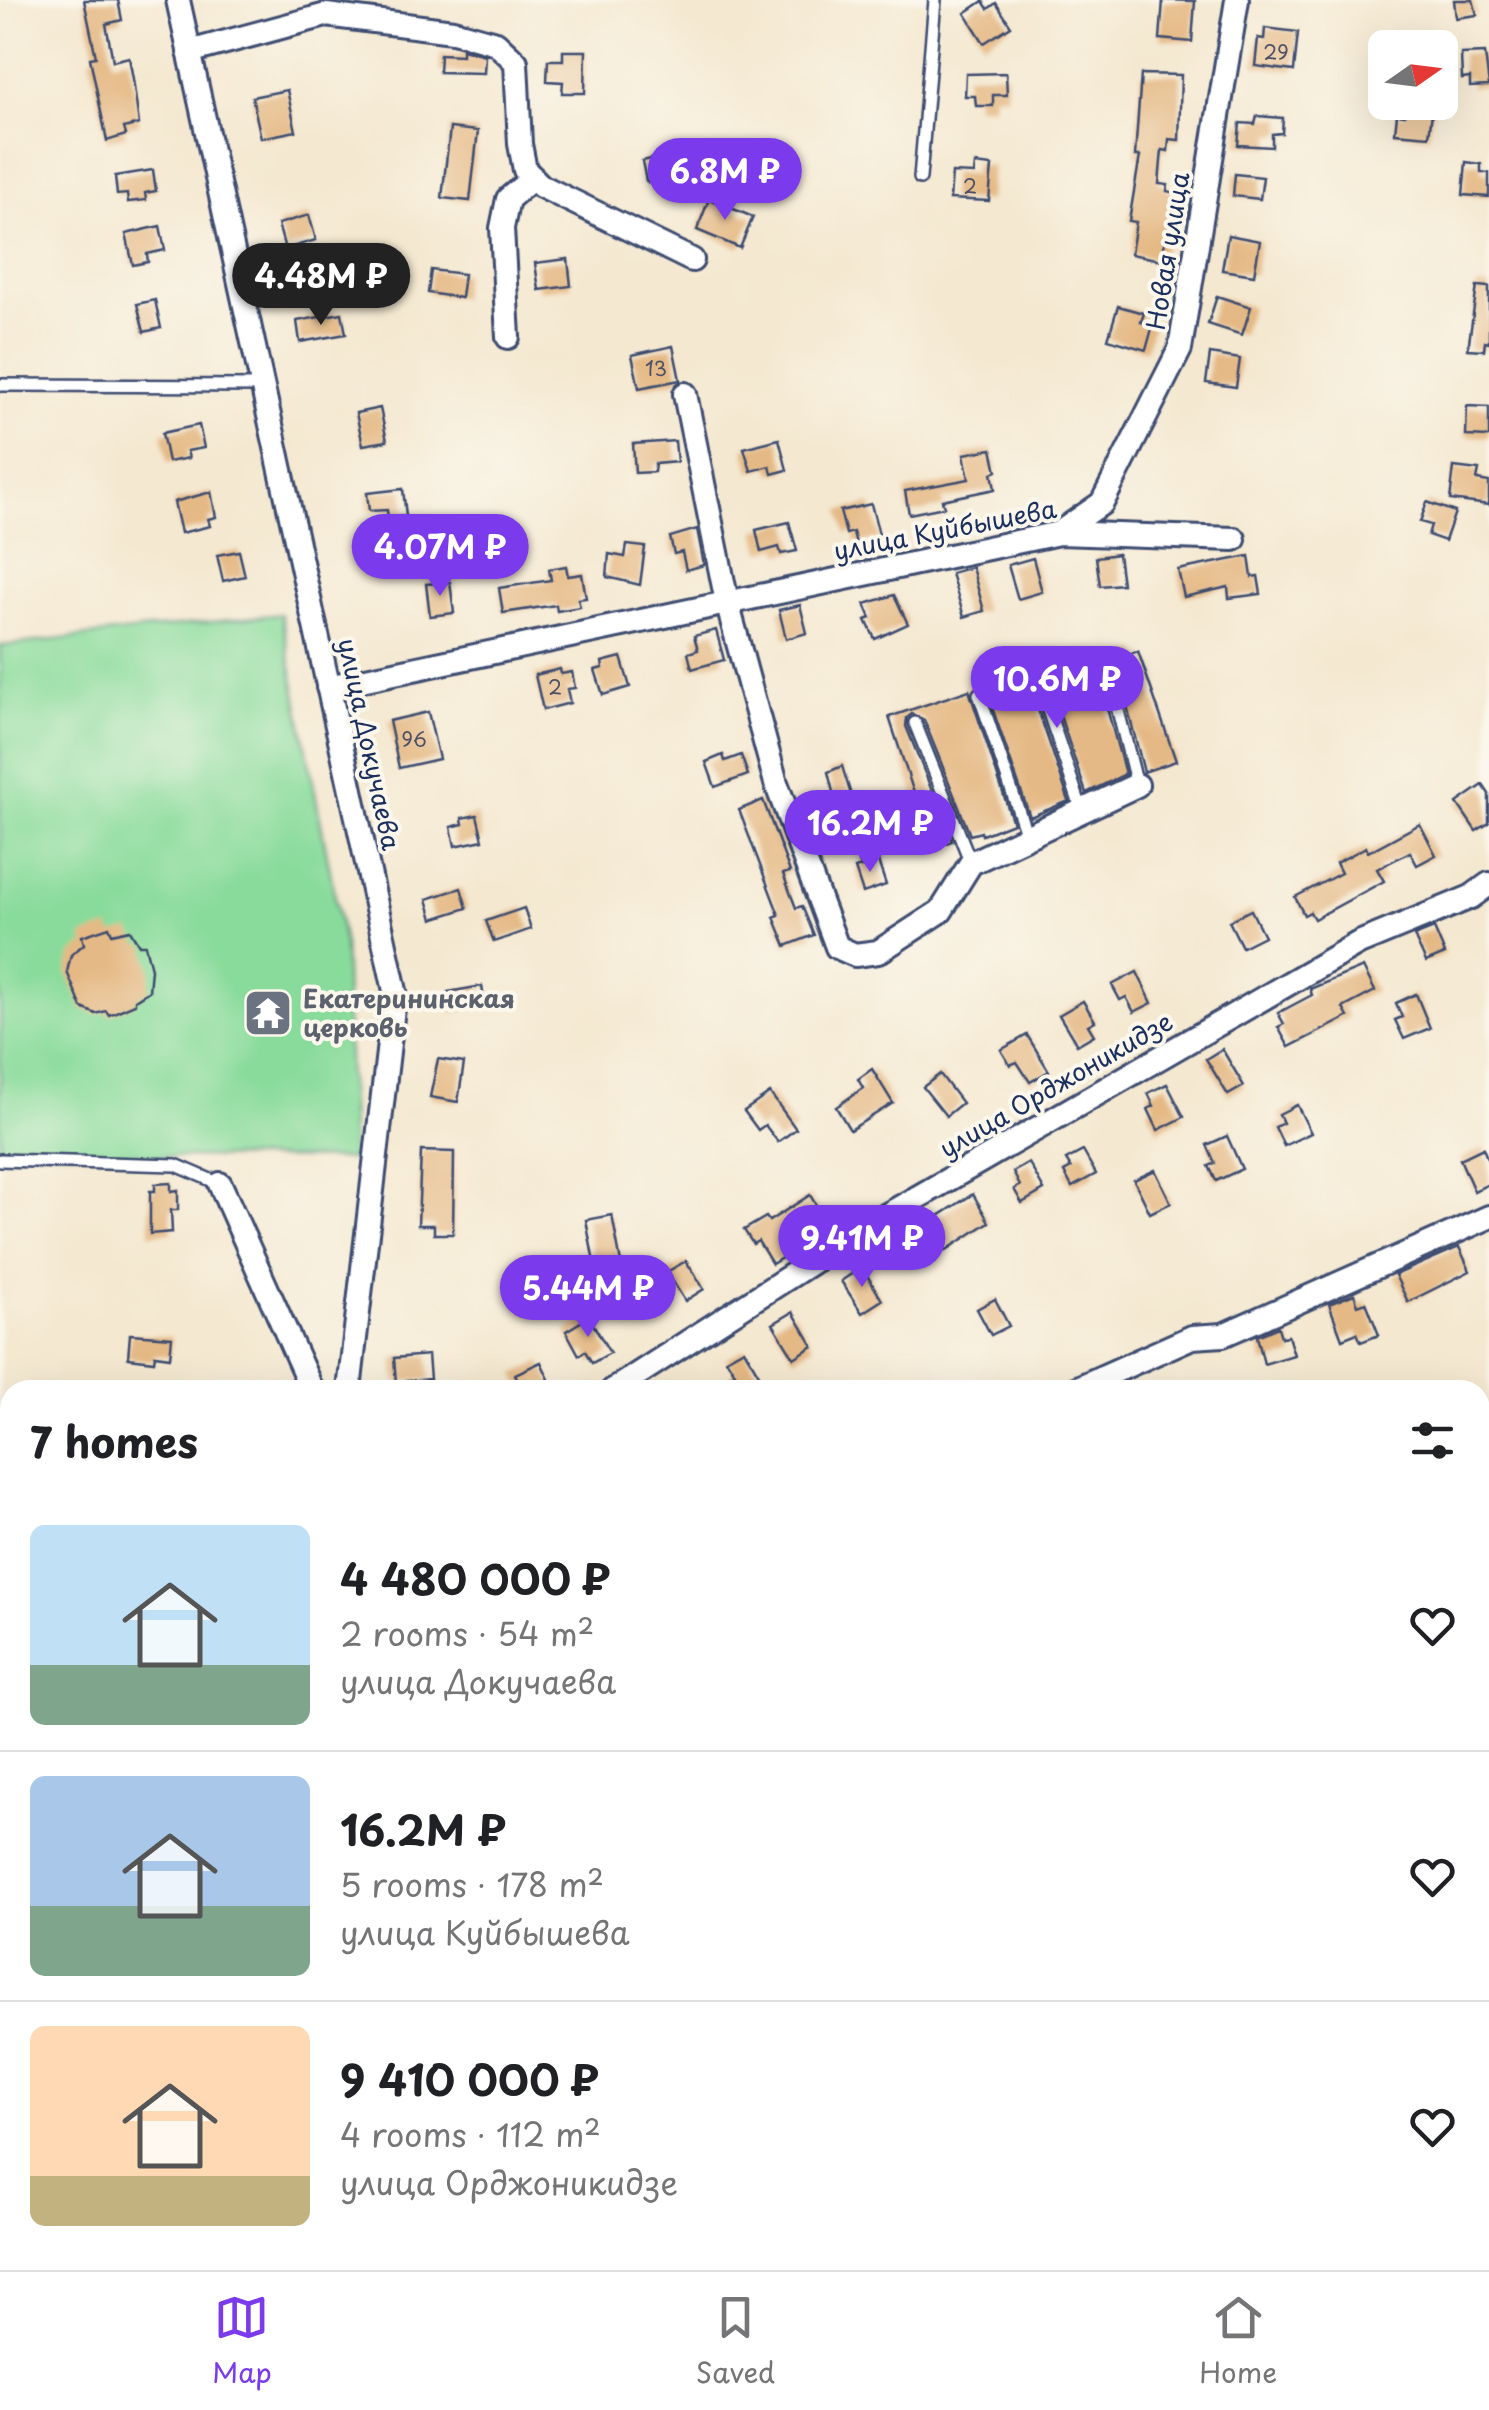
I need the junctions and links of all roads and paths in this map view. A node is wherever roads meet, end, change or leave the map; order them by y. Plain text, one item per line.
1 (178, 0) edge
2 (935, 0) edge
3 (1237, 0) edge
4 (189, 52) junction
5 (533, 178) junction
6 (920, 178) dead end
7 (692, 260) dead end
8 (508, 337) dead end
9 (0, 385) edge
10 (262, 386) junction
11 (685, 394) dead end
12 (1059, 532) junction
13 (1234, 539) dead end
14 (727, 602) junction
15 (1105, 660) dead end
16 (1038, 680) dead end
17 (328, 688) junction
18 (979, 694) dead end
19 (914, 723) dead end
20 (1137, 785) joint
21 (1082, 811) junction
22 (1028, 836) junction
23 (971, 863) junction
24 (1489, 884) edge
25 (0, 1160) edge
26 (220, 1184) joint
27 (1489, 1217) edge
28 (308, 1380) edge
29 (350, 1380) edge
30 (629, 1380) edge
31 (1095, 1380) edge

1 - 4 street, улица Докучаева
2 - 6 lane
3 - 12 street, Новая улица
4 - 5 street
4 - 10 street, улица Докучаева
5 - 7 street
5 - 8 street
9 - 10 lane
10 - 17 street, улица Докучаева
11 - 14 street
12 - 13 street, улица Куйбышева
12 - 14 street, улица Куйбышева
14 - 17 street, улица Куйбышева
14 - 23 street
15 - 20 lane
16 - 21 lane
17 - 29 street, улица Докучаева
18 - 22 lane
19 - 23 lane
20 - 21 street
21 - 22 street
22 - 23 street
24 - 30 street, улица Орджоникидзе
25 - 26 lane
26 - 28 street
27 - 31 street

